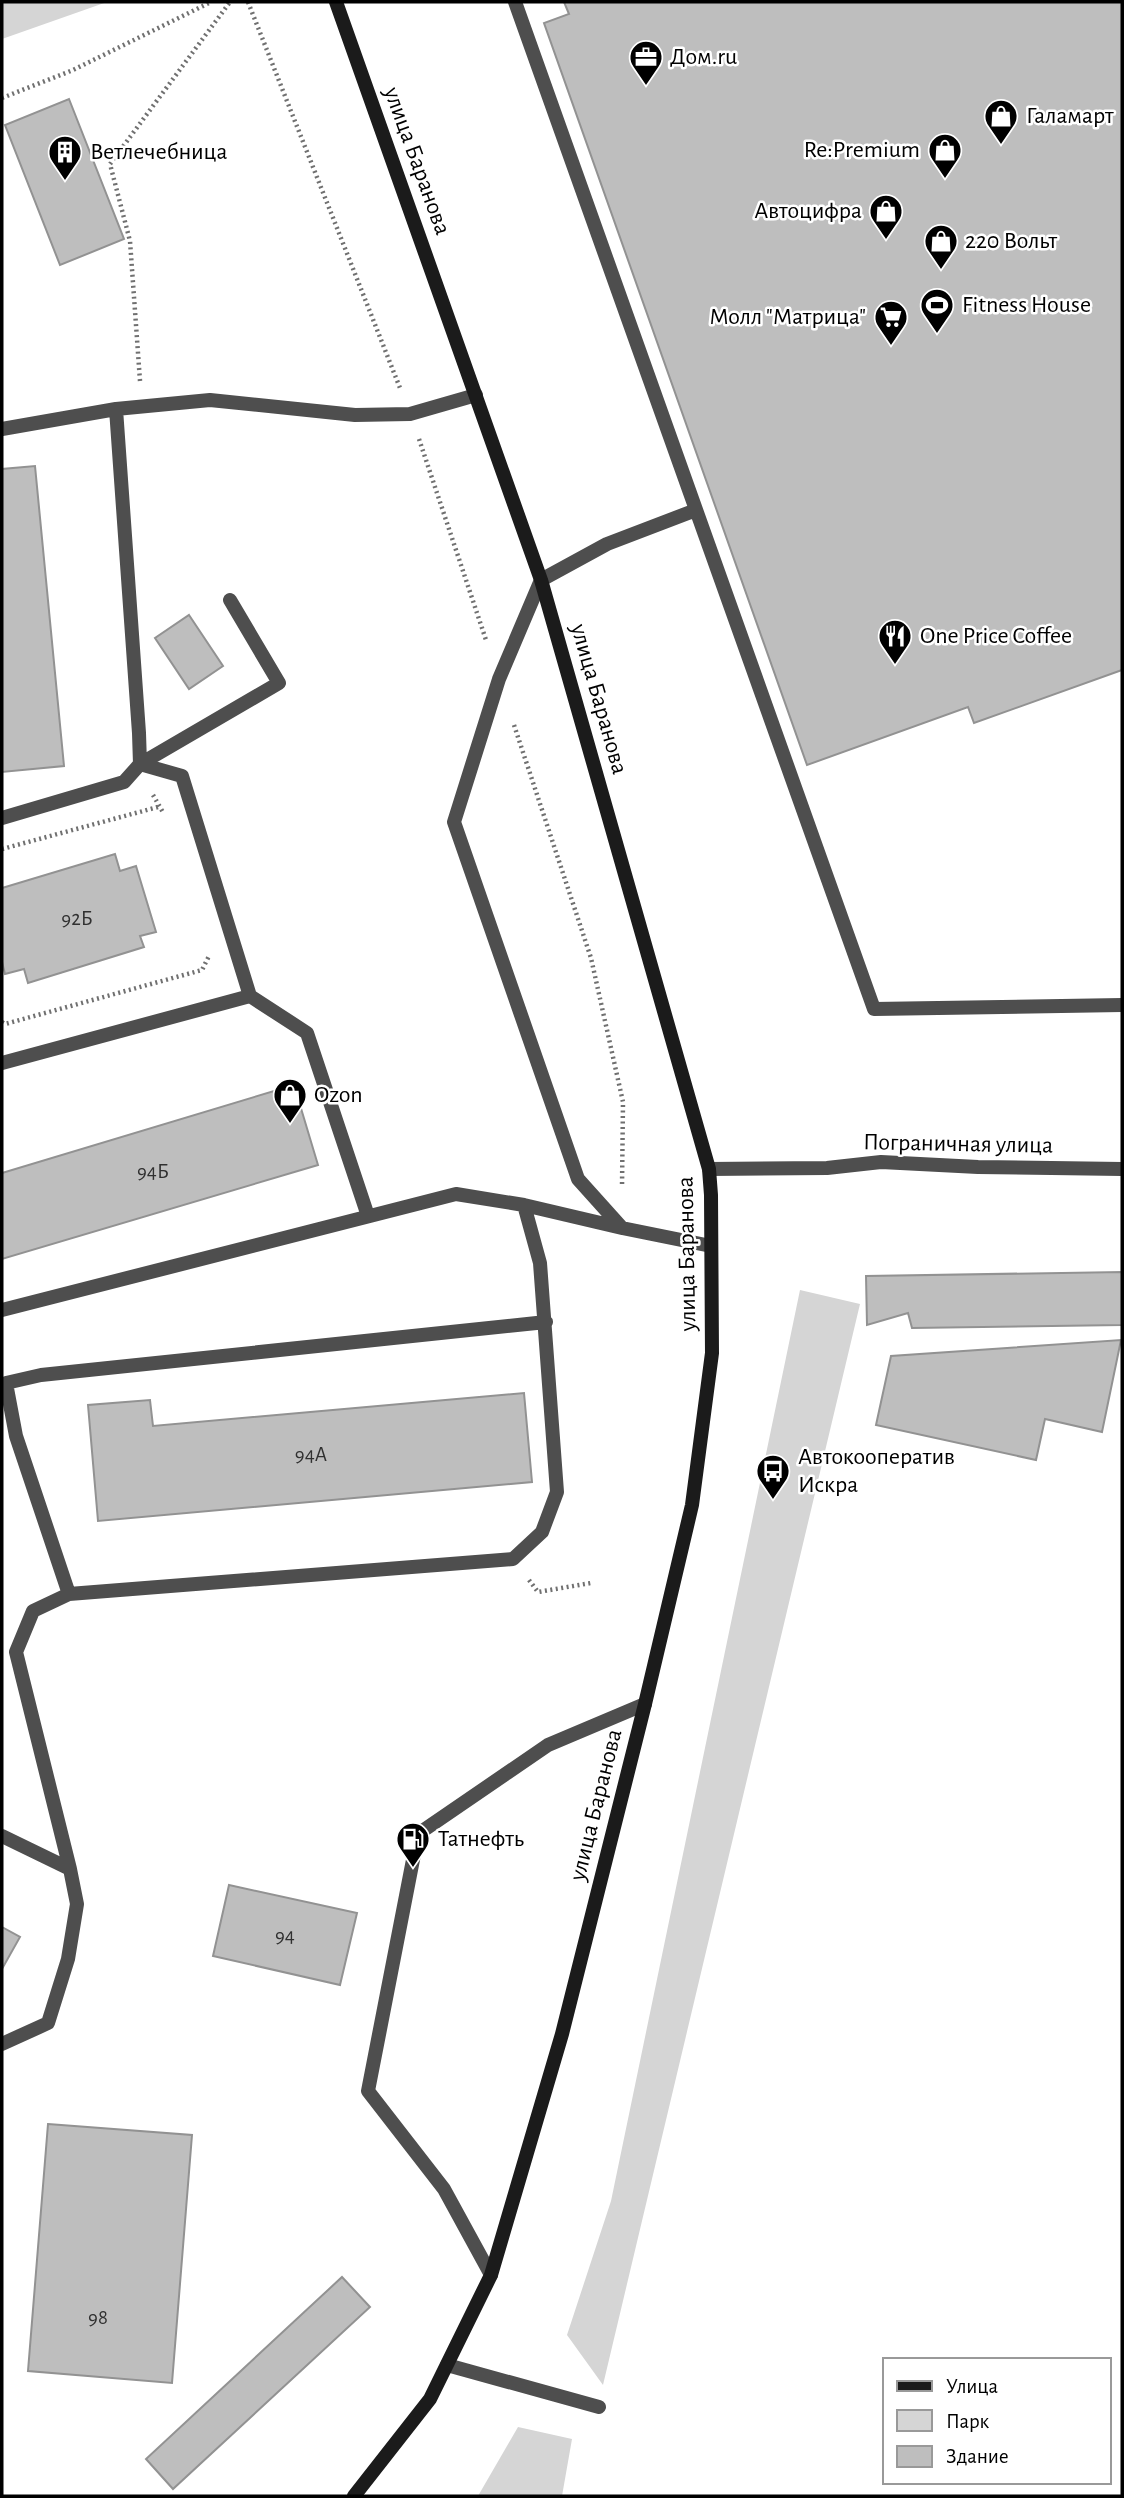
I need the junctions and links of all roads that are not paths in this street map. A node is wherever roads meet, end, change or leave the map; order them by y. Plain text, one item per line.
1 (336, 2) edge
2 (515, 2) edge
3 (476, 395) junction
4 (116, 409) junction
5 (2, 429) edge
6 (696, 510) junction
7 (541, 580) junction
8 (230, 600) dead end
9 (139, 764) junction
10 (2, 818) edge
11 (250, 996) junction
12 (1122, 1005) edge
13 (2, 1063) edge
14 (709, 1169) junction
15 (1122, 1169) edge
16 (524, 1205) junction
17 (368, 1216) junction
18 (622, 1228) junction
19 (710, 1246) junction
20 (2, 1310) edge
21 (546, 1322) junction
22 (69, 1594) junction
23 (645, 1704) junction
24 (2, 1836) edge
25 (70, 1870) junction
26 (2, 2044) edge
27 (491, 2275) junction
28 (447, 2365) junction
29 (598, 2407) dead end
30 (354, 2496) edge

1 - 3 main road, улица Баранова
2 - 6 street
3 - 4 street
3 - 7 main road, улица Баранова
4 - 5 street
4 - 9 street
6 - 7 street
6 - 12 street
7 - 14 main road, улица Баранова
7 - 18 street
8 - 9 street
9 - 10 street
9 - 11 street
11 - 13 street
11 - 17 street
14 - 15 street, Пограничная улица
14 - 19 main road, улица Баранова
16 - 17 street
16 - 18 street
16 - 21 street
17 - 20 street
18 - 19 street
19 - 23 main road, улица Баранова
21 - 22 street
21 - 22 street
22 - 25 street
23 - 27 main road, улица Баранова
23 - 27 street
24 - 25 street
25 - 26 street
27 - 28 main road, улица Баранова
28 - 29 street
28 - 30 main road, улица Баранова

